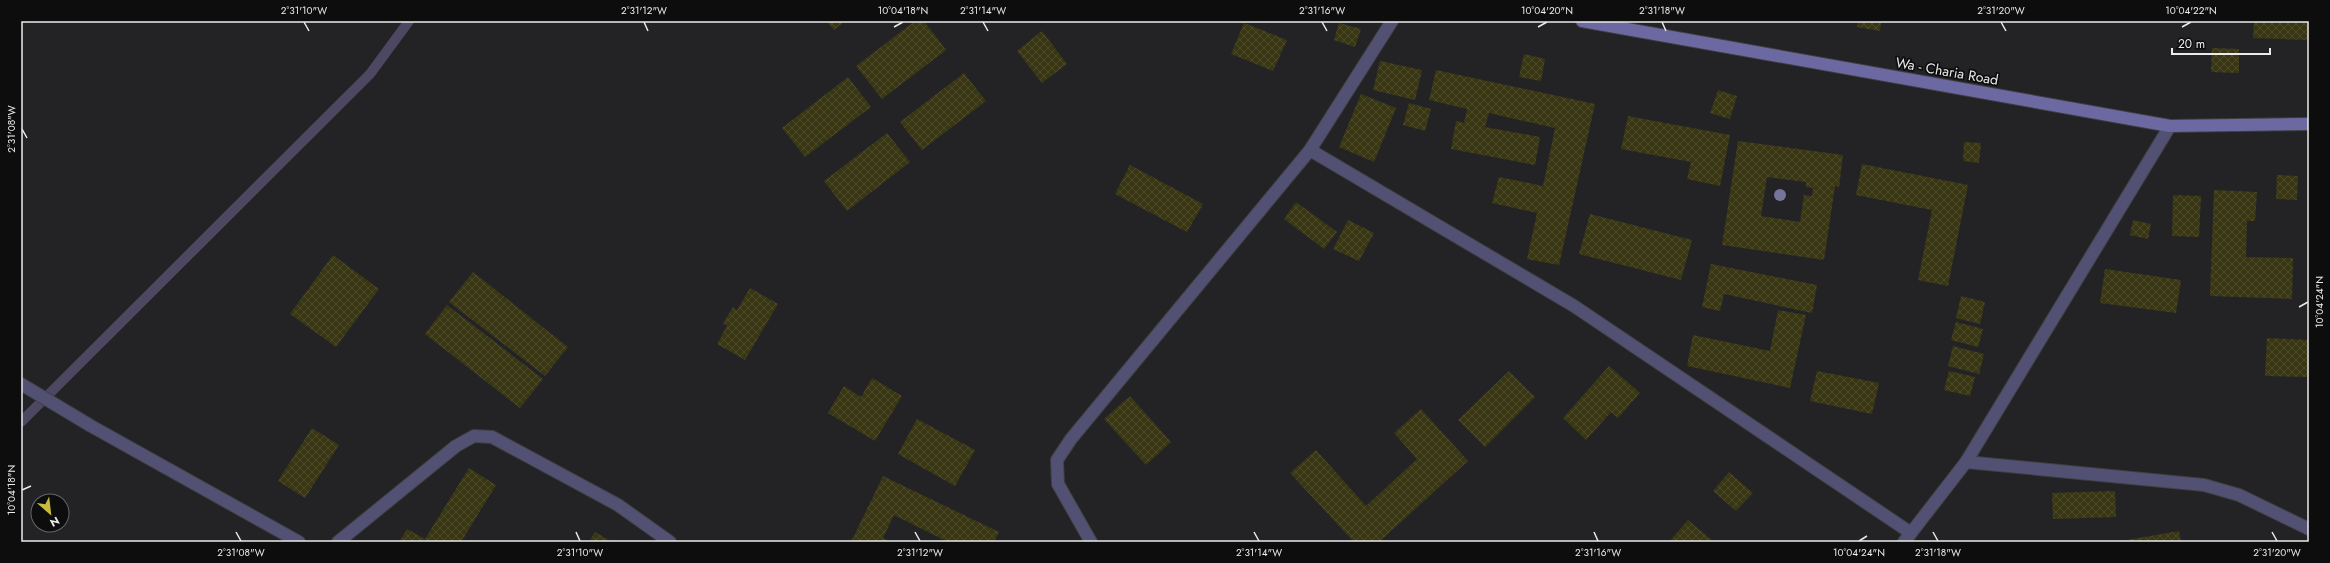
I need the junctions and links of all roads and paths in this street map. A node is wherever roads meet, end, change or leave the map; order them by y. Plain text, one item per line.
1 (1392, 21) edge
2 (1582, 21) edge
3 (2309, 124) edge
4 (2170, 126) junction
5 (1310, 150) junction
6 (21, 384) edge
7 (1966, 462) junction
8 (2309, 529) edge
9 (1907, 538) edge
10 (299, 542) edge
11 (338, 542) edge
12 (670, 542) edge
13 (1091, 542) edge

1 - 5 street
2 - 4 street, Wa - Charia Road
3 - 4 street, Wa - Charia Road
4 - 7 street
5 - 9 street
5 - 13 street
6 - 10 street
7 - 8 street
7 - 9 street
11 - 12 street

